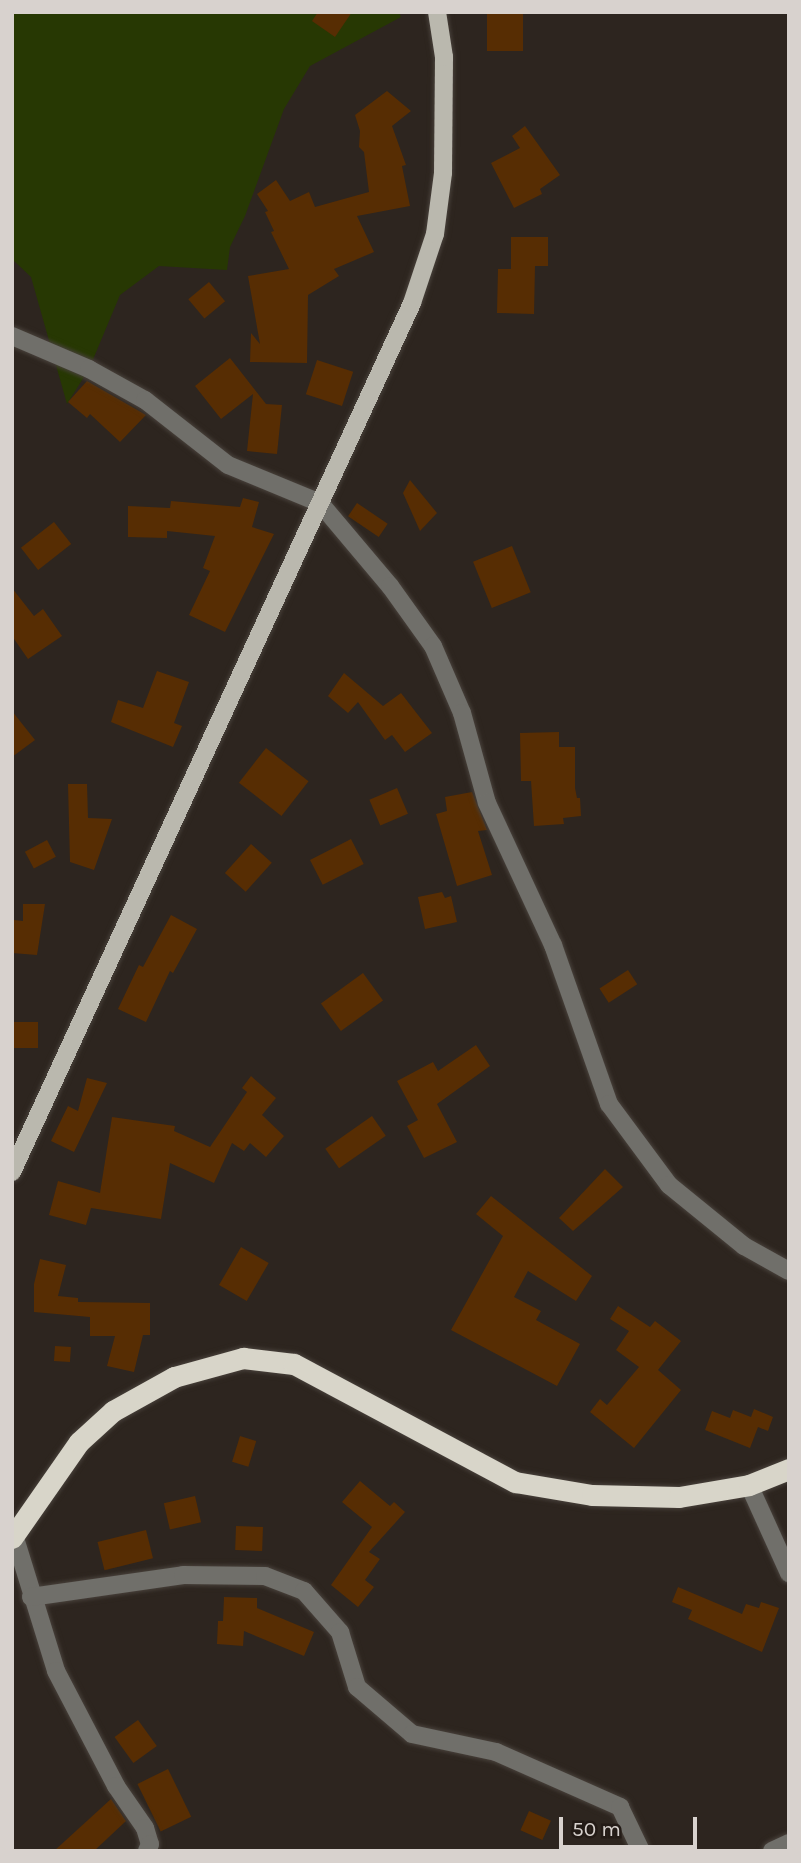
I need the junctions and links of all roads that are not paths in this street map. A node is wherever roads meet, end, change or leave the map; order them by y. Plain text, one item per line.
1 (437, 12) edge
2 (12, 336) edge
3 (320, 503) junction
4 (12, 1172) edge
5 (789, 1271) edge
6 (789, 1469) edge
7 (749, 1485) junction
8 (13, 1537) edge
9 (789, 1573) edge
10 (31, 1597) junction
11 (789, 1843) edge
12 (146, 1851) edge
13 (641, 1851) edge
14 (772, 1851) edge

1 - 3 main road
2 - 3 street
3 - 4 main road
3 - 5 street
6 - 7 highway
7 - 8 highway
7 - 9 street
8 - 10 street
10 - 12 street
10 - 13 street
11 - 14 street

